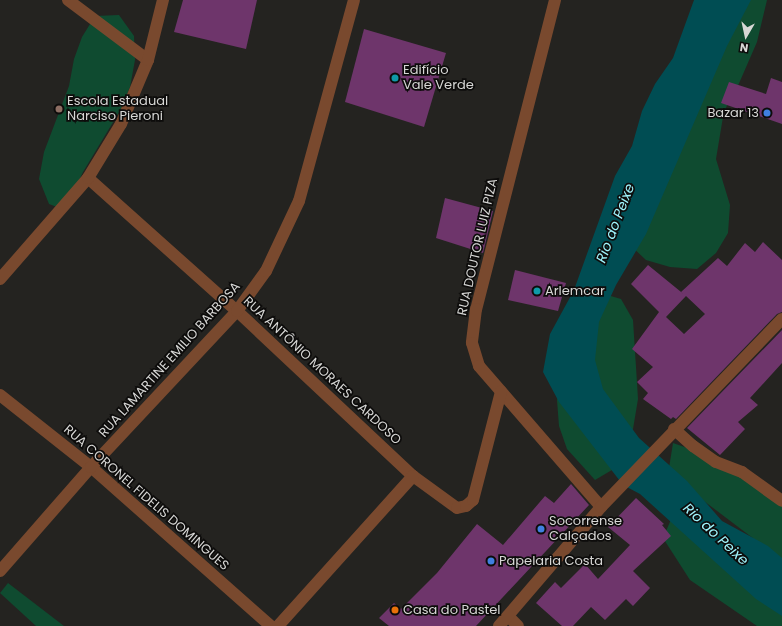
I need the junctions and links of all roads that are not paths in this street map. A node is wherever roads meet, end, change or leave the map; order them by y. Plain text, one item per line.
1 (68, 0) edge
2 (163, 0) edge
3 (354, 0) edge
4 (554, 0) edge
5 (148, 60) junction
6 (88, 178) junction
7 (0, 279) edge
8 (237, 311) junction
9 (782, 319) edge
10 (501, 392) junction
11 (0, 395) edge
12 (672, 432) junction
13 (91, 467) junction
14 (413, 476) junction
15 (782, 502) edge
16 (605, 503) junction
17 (0, 553) edge
18 (13, 553) junction
19 (2, 569) edge
20 (508, 616) junction
21 (271, 626) edge
22 (278, 626) edge
23 (500, 626) edge
24 (518, 626) edge

1 - 5 street
2 - 5 street
3 - 8 street, RUA LAMARTINE EMILIO BARBOSA
4 - 10 street, RUA DOUTOR LUIZ PIZA
5 - 6 street
6 - 7 street
6 - 8 street, RUA ANTÔNIO MORAES CARDOSO
8 - 13 street, RUA LAMARTINE EMILIO BARBOSA
8 - 14 street, RUA ANTÔNIO MORAES CARDOSO
9 - 12 street
10 - 14 street, RUA ANTÔNIO MORAES CARDOSO
10 - 16 street, RUA DOUTOR LUIZ PIZA
11 - 13 street, RUA CORONEL FIDELIS DOMINGUES
12 - 15 street
12 - 16 street
13 - 18 street, RUA LAMARTINE EMILIO BARBOSA
13 - 21 street, RUA CORONEL FIDELIS DOMINGUES
14 - 22 street
16 - 20 street
17 - 18 street
18 - 19 street, RUA LAMARTINE EMILIO BARBOSA
20 - 23 street
20 - 24 street

